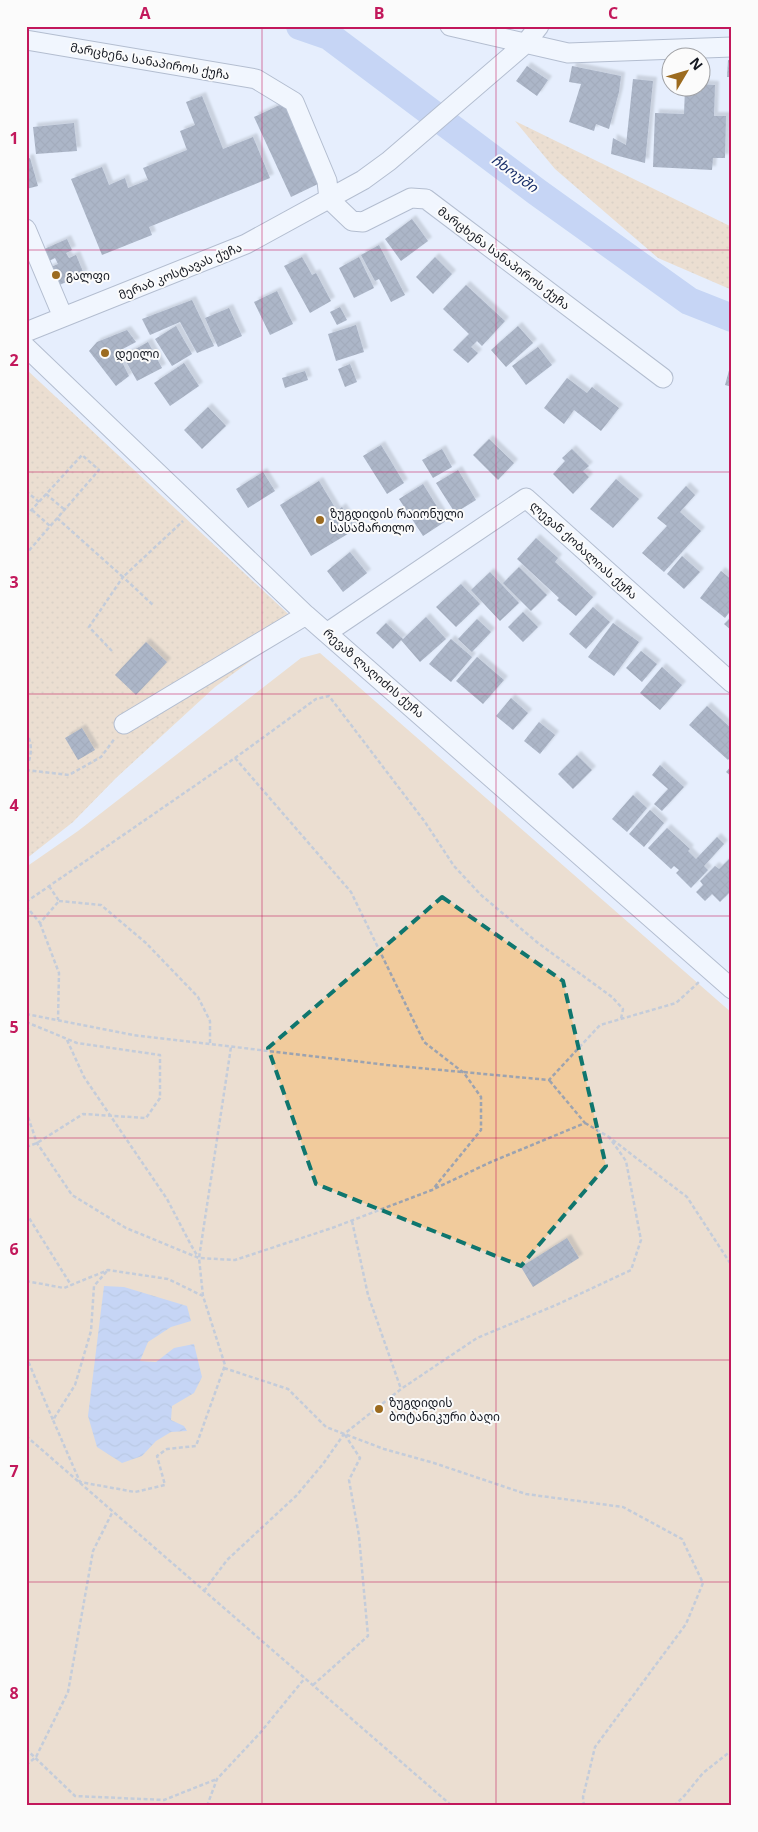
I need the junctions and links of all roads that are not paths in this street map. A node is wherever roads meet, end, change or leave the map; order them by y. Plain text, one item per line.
1 (450, 26) edge
2 (539, 26) edge
3 (26, 40) edge
4 (525, 44) junction
5 (732, 47) edge
6 (329, 199) junction
7 (26, 229) edge
8 (63, 317) junction
9 (26, 332) edge
10 (26, 347) edge
11 (663, 378) dead end
12 (306, 615) junction
13 (328, 632) junction
14 (732, 683) edge
15 (124, 724) road end
16 (732, 989) edge

1 - 4 street
2 - 4 street
3 - 6 street, მარცხენა სანაპიროს ქუჩა
4 - 5 street
4 - 6 street, მერაბ კოსტავას ქუჩა
6 - 8 street, მერაბ კოსტავას ქუჩა
6 - 11 street, მარცხენა სანაპიროს ქუჩა
7 - 8 street
8 - 9 street, მერაბ კოსტავას ქუჩა
10 - 12 street, რევაზ ლაღიძის ქუჩა
12 - 13 street, რევაზ ლაღიძის ქუჩა
12 - 15 street
13 - 14 street, ლევან ქობალიას ქუჩა
13 - 16 street, რევაზ ლაღიძის ქუჩა

